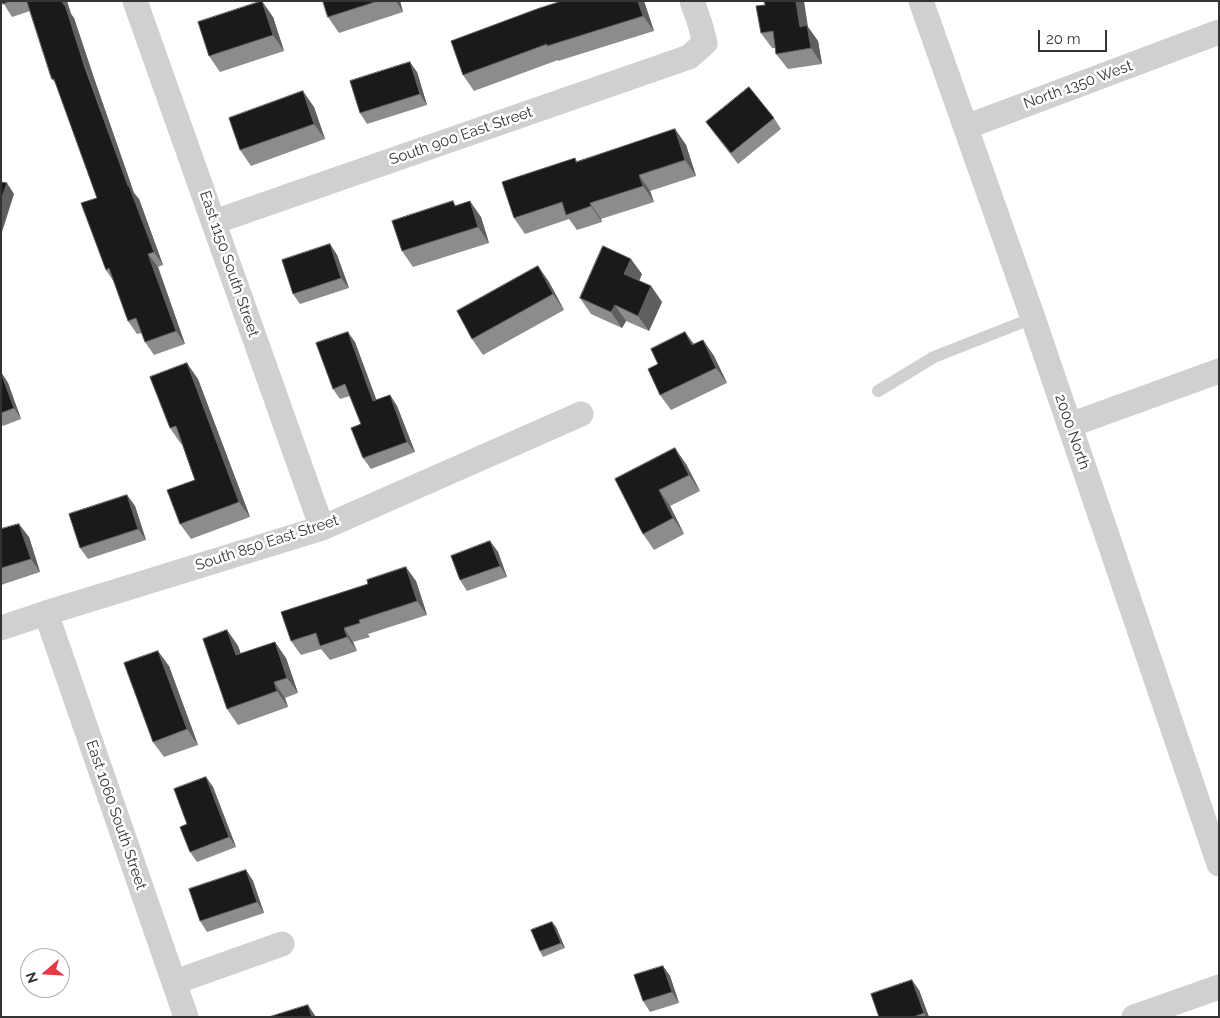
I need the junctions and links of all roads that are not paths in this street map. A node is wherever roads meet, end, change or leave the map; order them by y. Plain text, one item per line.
1 (135, 1) edge
2 (692, 1) edge
3 (922, 1) edge
4 (1219, 32) edge
5 (966, 127) junction
6 (214, 222) junction
7 (1034, 318) junction
8 (1219, 371) edge
9 (878, 391) dead end
10 (581, 414) dead end
11 (1070, 425) junction
12 (322, 528) junction
13 (46, 613) junction
14 (1, 628) edge
15 (1219, 864) edge
16 (282, 944) dead end
17 (175, 982) junction
18 (1219, 987) edge
19 (186, 1017) edge
20 (1134, 1017) edge

1 - 6 street, East 1150 South Street
2 - 6 street, South 900 East Street
3 - 5 street, 2000 North
4 - 5 street, North 1350 West
5 - 7 street, 2000 North
6 - 12 street, East 1150 South Street
7 - 9 lane
7 - 11 street, 2000 North
8 - 11 street
10 - 12 street, South 850 East Street
11 - 15 street, 2000 North
12 - 13 street, South 850 East Street
13 - 14 street, South 850 East Street
13 - 17 street, East 1060 South Street
16 - 17 street
17 - 19 street, East 1060 South Street
18 - 20 street

